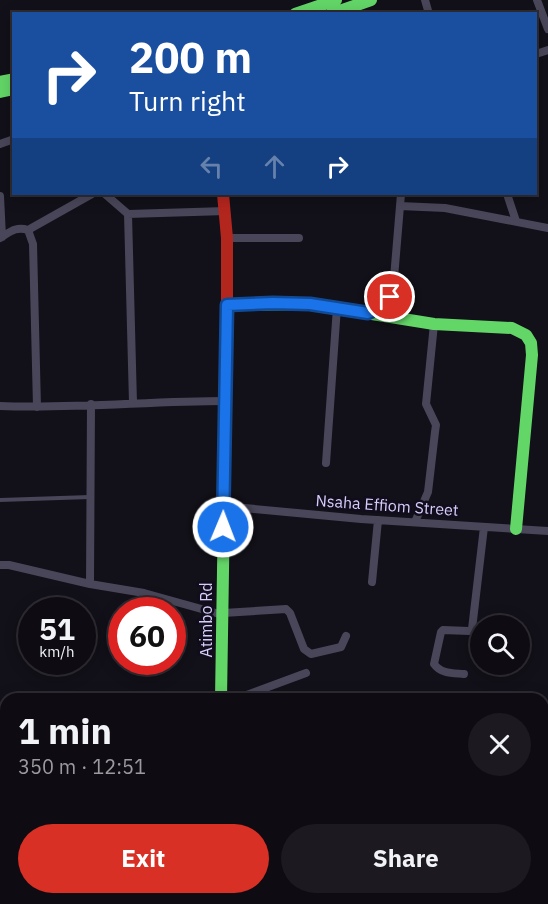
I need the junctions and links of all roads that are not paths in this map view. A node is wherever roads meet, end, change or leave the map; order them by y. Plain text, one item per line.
1 (336, 0) edge
2 (371, 0) edge
3 (537, 0) edge
4 (301, 12) edge
5 (337, 12) edge
6 (548, 29) edge
7 (90, 195) edge
8 (106, 195) edge
9 (223, 195) edge
10 (401, 195) edge
11 (507, 195) edge
12 (0, 196) edge
13 (400, 206) junction
14 (226, 211) junction
15 (128, 214) junction
16 (516, 221) junction
17 (548, 228) edge
18 (28, 230) junction
19 (1, 238) edge
20 (227, 238) junction
21 (299, 238) dead end
22 (227, 305) junction
23 (337, 307) junction
24 (368, 313) junction
25 (434, 324) junction
26 (225, 401) junction
27 (133, 403) junction
28 (90, 404) junction
29 (0, 406) edge
30 (37, 407) junction
31 (326, 463) dead end
32 (90, 497) junction
33 (0, 500) edge
34 (223, 506) junction
35 (378, 520) junction
36 (415, 522) junction
37 (484, 527) junction
38 (516, 529) junction
39 (548, 531) edge
40 (0, 565) edge
41 (372, 582) dead end
42 (90, 584) junction
43 (223, 614) junction
44 (346, 636) dead end
45 (306, 673) dead end
46 (464, 674) dead end
47 (221, 693) edge
48 (252, 693) edge

1 - 4 main road
2 - 5 main road
3 - 6 street
7 - 18 street
8 - 15 street
9 - 14 main road, Atimbo Rd
10 - 13 street
11 - 16 street
12 - 19 street
13 - 16 street
13 - 24 street
14 - 15 street
14 - 20 main road, Atimbo Rd
15 - 27 street
16 - 17 street
18 - 19 street
18 - 30 street
20 - 21 street
20 - 22 main road, Atimbo Rd
22 - 23 main road
22 - 26 main road, Atimbo Rd
23 - 24 main road
23 - 31 street
24 - 25 main road
25 - 36 street
25 - 38 main road
26 - 27 street
26 - 34 main road, Atimbo Rd
27 - 28 street
28 - 30 street
28 - 32 street
29 - 30 street
32 - 33 lane
32 - 42 street
34 - 35 street, Nsaha Effiom Street
34 - 43 main road, Atimbo Rd
35 - 36 street, Nsaha Effiom Street
35 - 41 street
36 - 37 street, Nsaha Effiom Street
37 - 38 street, Nsaha Effiom Street
37 - 46 street
38 - 39 street, Nsaha Effiom Street
40 - 42 street
42 - 43 street
43 - 44 street
43 - 47 main road, Atimbo Rd
45 - 48 street

